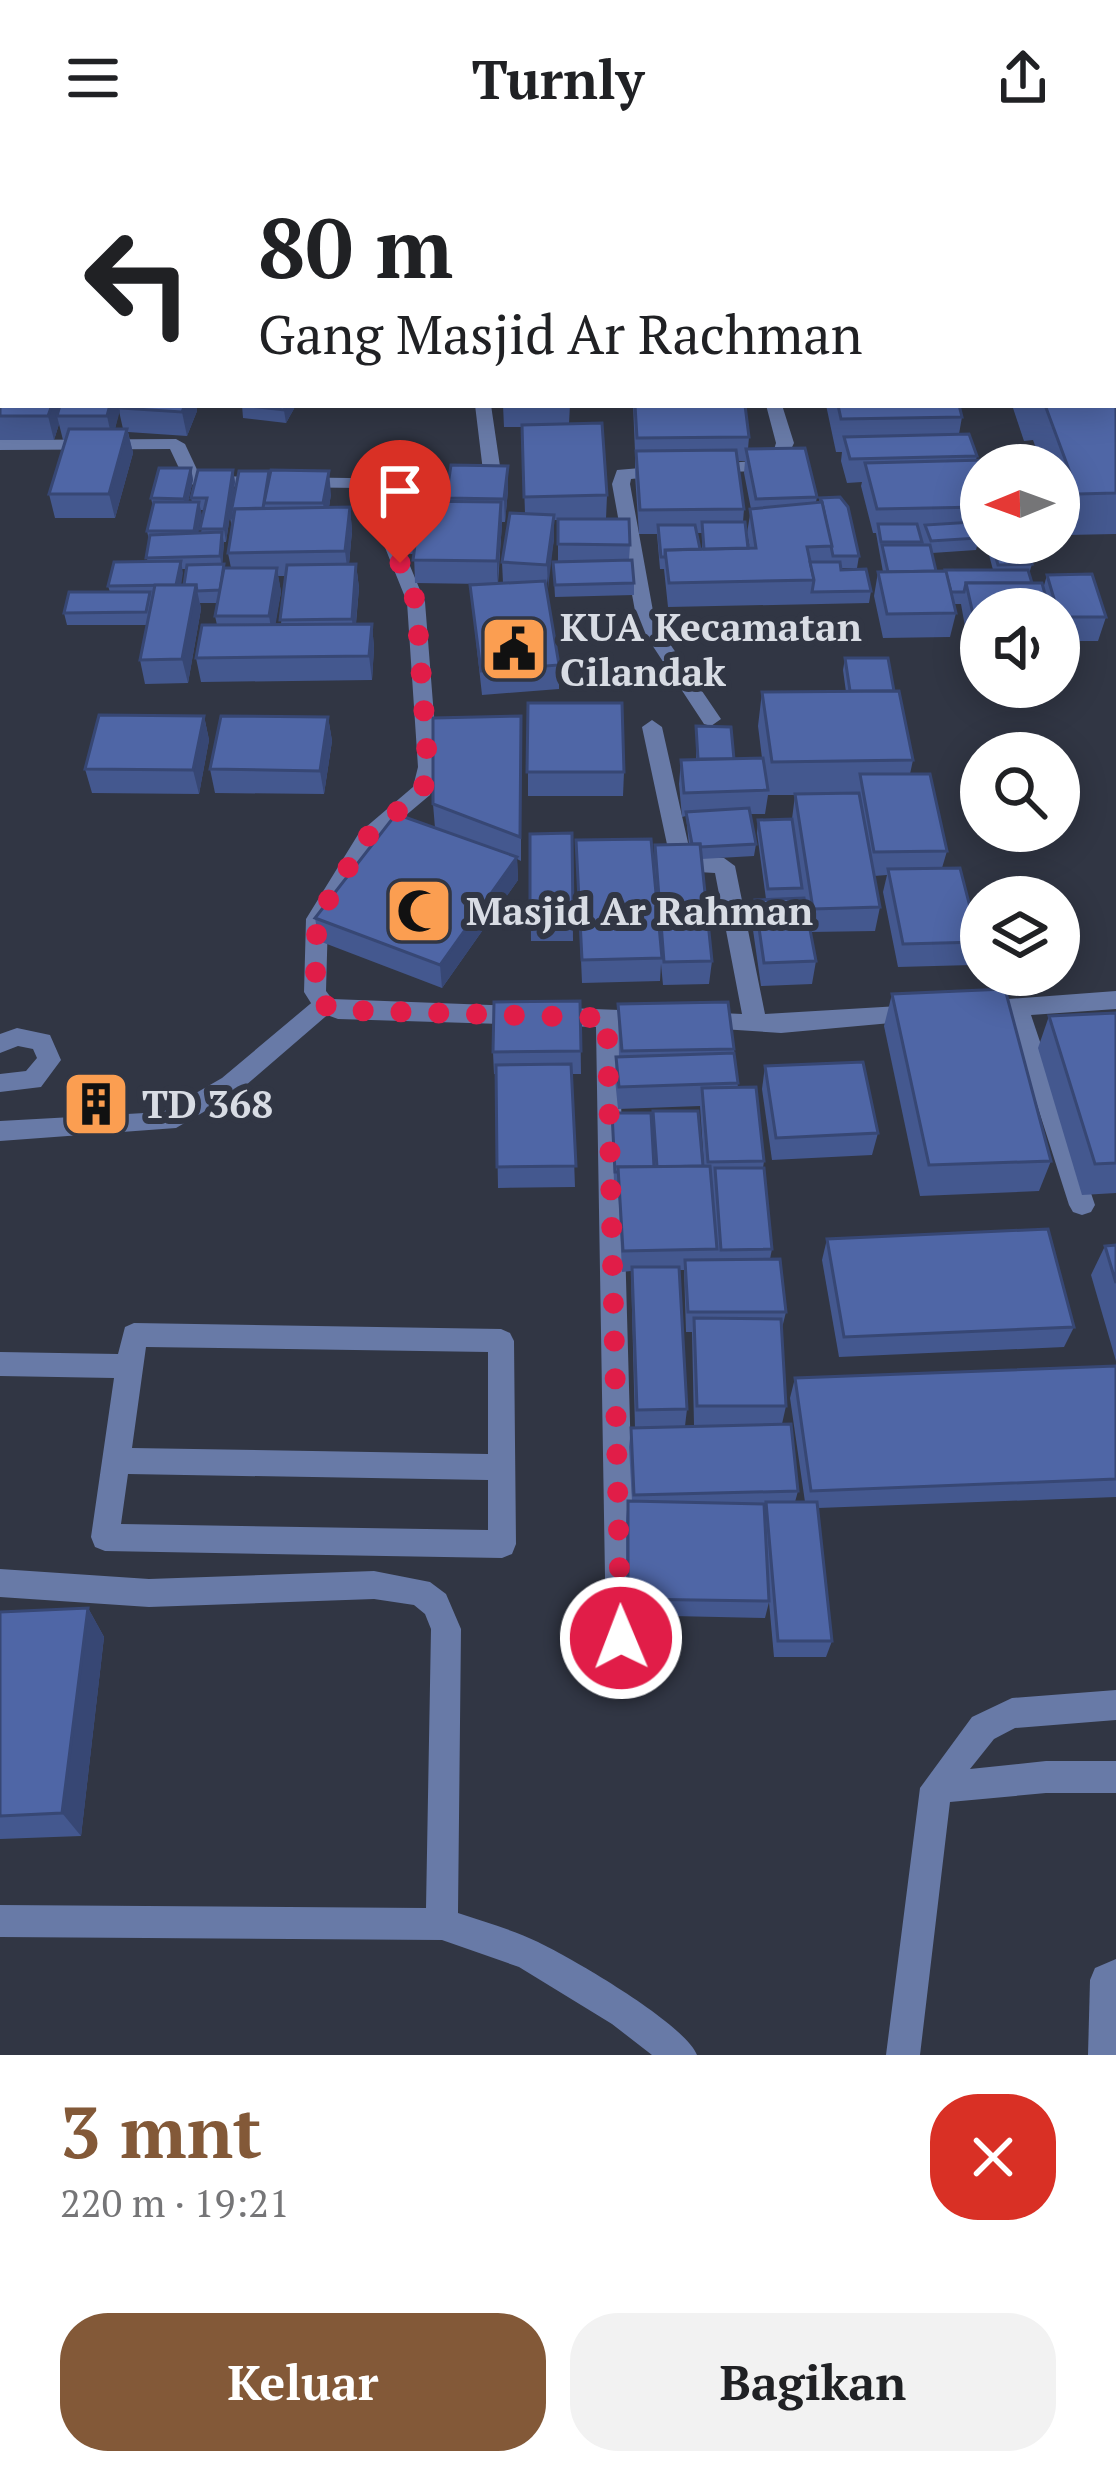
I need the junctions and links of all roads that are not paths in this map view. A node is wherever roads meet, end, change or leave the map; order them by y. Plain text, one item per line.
1 (483, 408) edge
2 (775, 408) edge
3 (0, 445) edge
4 (368, 484) junction
5 (711, 719) dead end
6 (652, 727) dead end
7 (1116, 1000) edge
8 (324, 1005) junction
9 (1017, 1007) junction
10 (607, 1018) junction
11 (754, 1023) junction
12 (0, 1044) edge
13 (2, 1088) edge
14 (0, 1131) edge
15 (1082, 1205) dead end
16 (0, 1364) edge
17 (129, 1366) junction
18 (113, 1461) junction
19 (503, 1467) junction
20 (0, 1583) edge
21 (621, 1638) dead end
22 (1116, 1705) edge
23 (1116, 1777) edge
24 (936, 1788) junction
25 (0, 1921) edge
26 (442, 1924) junction
27 (1116, 1976) edge
28 (680, 2055) edge
29 (903, 2055) edge
30 (1106, 2055) edge

1 - 4 street
2 - 5 street
3 - 4 street
4 - 8 street
6 - 11 street
7 - 9 street
8 - 10 street
8 - 14 street
9 - 11 street
9 - 15 street
10 - 11 street
10 - 21 street
12 - 13 street
16 - 17 street
17 - 18 street
17 - 19 street
18 - 19 street
18 - 19 street
20 - 26 street
22 - 24 street
23 - 24 street
24 - 29 street
25 - 26 street
26 - 28 street
27 - 30 street

